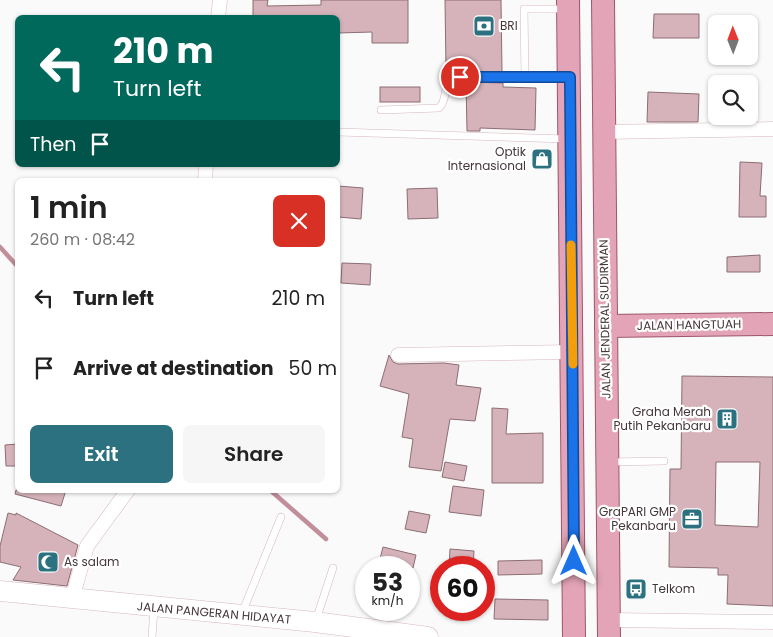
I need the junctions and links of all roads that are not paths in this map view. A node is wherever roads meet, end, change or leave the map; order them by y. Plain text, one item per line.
1 (220, 0) edge
2 (603, 0) edge
3 (568, 4) edge
4 (218, 15) edge
5 (570, 77) junction
6 (524, 78) junction
7 (381, 110) dead end
8 (773, 129) edge
9 (340, 132) edge
10 (604, 132) junction
11 (570, 139) junction
12 (773, 324) edge
13 (606, 326) junction
14 (572, 352) junction
15 (398, 355) dead end
16 (664, 461) dead end
17 (607, 462) junction
18 (126, 493) edge
19 (281, 517) dead end
20 (333, 568) dead end
21 (0, 591) edge
22 (72, 599) junction
23 (154, 608) junction
24 (241, 616) junction
25 (316, 622) junction
26 (773, 622) edge
27 (609, 629) edge
28 (152, 637) edge
29 (428, 637) edge
30 (574, 637) edge

1 - 4 street
2 - 10 main road, JALAN JENDERAL SUDIRMAN
3 - 5 main road
3 - 6 lane
5 - 6 lane
5 - 11 main road
6 - 7 lane
8 - 10 street
9 - 11 lane
10 - 13 main road, JALAN JENDERAL SUDIRMAN
11 - 14 main road
12 - 13 main road, JALAN HANGTUAH
13 - 17 main road, JALAN JENDERAL SUDIRMAN
14 - 15 street
14 - 30 main road
16 - 17 lane
17 - 27 main road, JALAN JENDERAL SUDIRMAN
18 - 22 street
19 - 24 lane
20 - 25 lane
21 - 22 main road, JALAN PANGERAN HIDAYAT
22 - 23 main road, JALAN PANGERAN HIDAYAT
23 - 24 main road, JALAN PANGERAN HIDAYAT
23 - 28 lane
24 - 25 main road, JALAN PANGERAN HIDAYAT
25 - 29 main road, JALAN PANGERAN HIDAYAT
26 - 27 street

